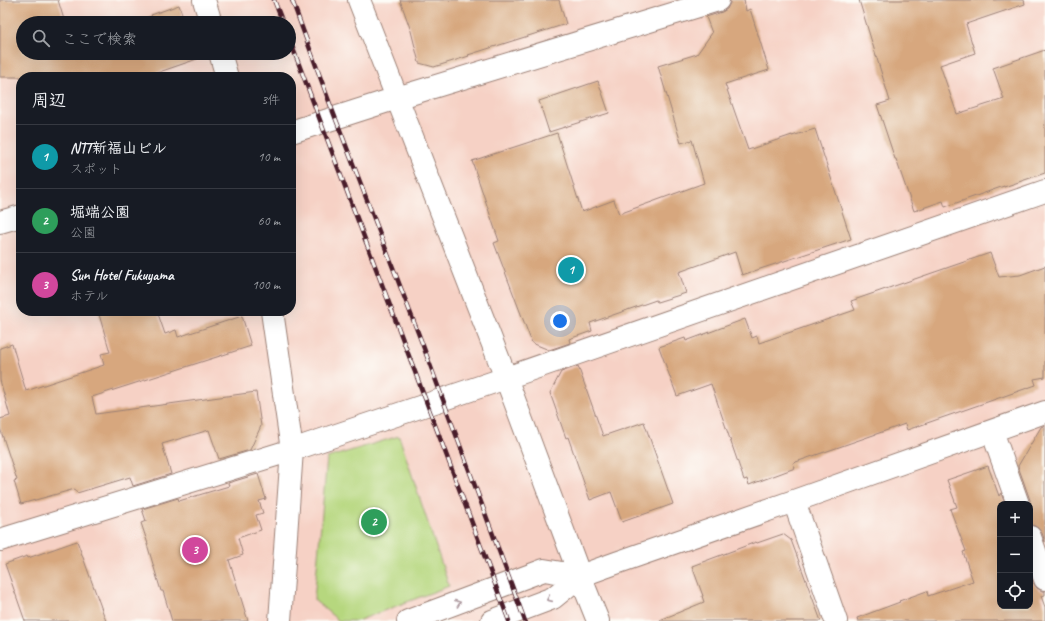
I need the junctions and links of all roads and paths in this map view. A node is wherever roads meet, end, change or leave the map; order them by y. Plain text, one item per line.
1 (204, 0) edge
2 (359, 0) edge
3 (718, 0) edge
4 (209, 16) edge
5 (222, 60) edge
6 (226, 72) edge
7 (397, 98) junction
8 (296, 130) edge
9 (1045, 191) edge
10 (16, 217) edge
11 (0, 222) edge
12 (273, 316) edge
13 (506, 378) junction
14 (1045, 412) edge
15 (992, 431) junction
16 (292, 450) junction
17 (1017, 501) edge
18 (794, 502) junction
19 (0, 540) edge
20 (1033, 545) edge
21 (580, 576) junction
22 (1045, 579) edge
23 (280, 621) edge
24 (408, 621) edge
25 (492, 621) edge
26 (598, 621) edge
27 (836, 621) edge

1 - 4 street
2 - 7 street
3 - 7 street
5 - 6 street
7 - 8 street
7 - 13 street
9 - 13 street
10 - 11 street
12 - 16 street
13 - 16 street
13 - 21 street
14 - 15 street
15 - 17 street
15 - 18 street
16 - 19 street
16 - 23 street
18 - 21 street
18 - 27 street
20 - 22 street
24 -> 21 street
21 -> 25 street
21 - 26 street

